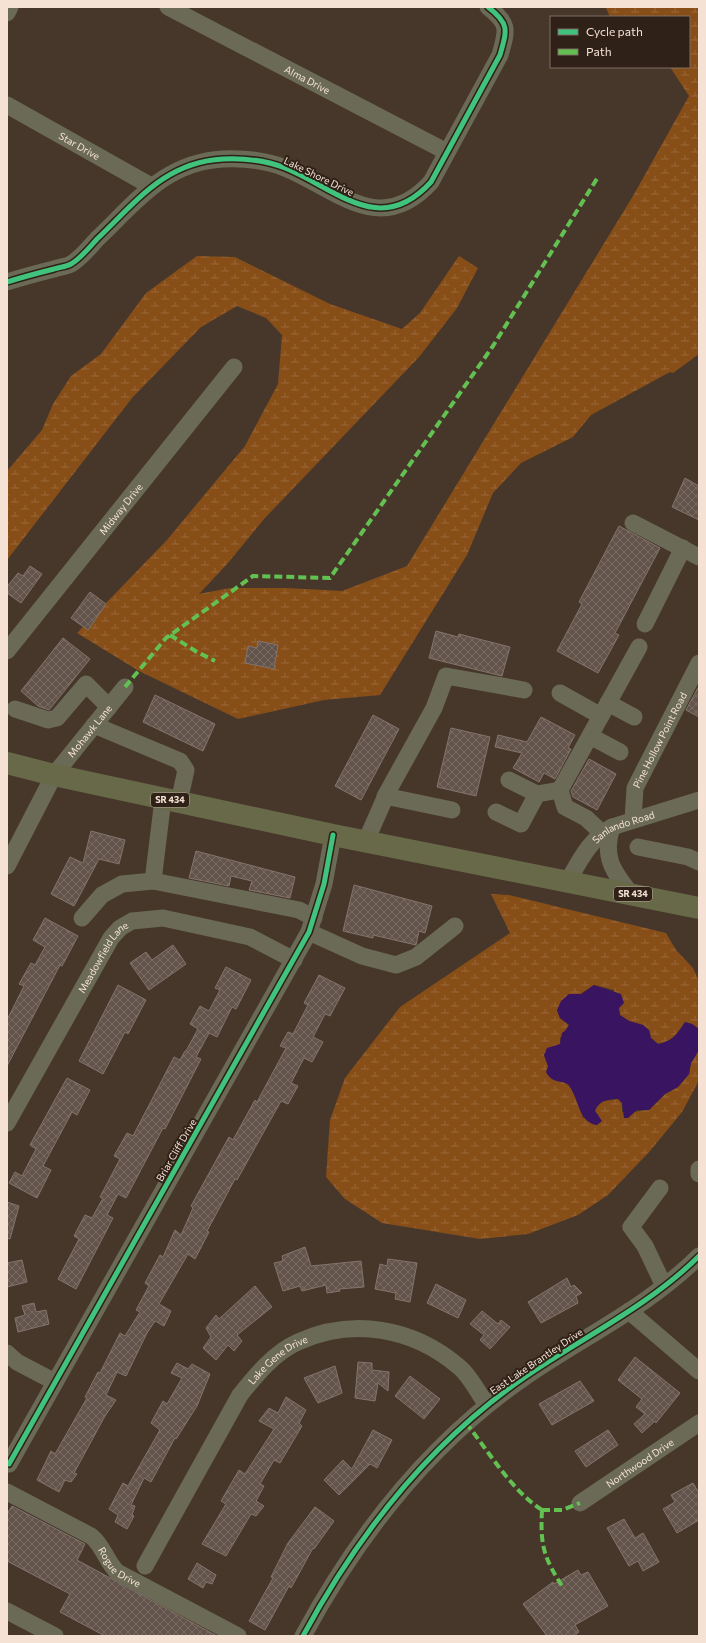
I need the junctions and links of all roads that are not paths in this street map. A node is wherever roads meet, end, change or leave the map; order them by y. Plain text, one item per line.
1 (10, 7) edge
2 (168, 7) edge
3 (488, 7) edge
4 (7, 13) edge
5 (7, 105) edge
6 (447, 152) junction
7 (152, 186) junction
8 (7, 282) edge
9 (234, 367) dead end
10 (633, 523) dead end
11 (683, 548) junction
12 (699, 557) edge
13 (645, 624) dead end
14 (638, 647) dead end
15 (7, 651) edge
16 (699, 663) edge
17 (125, 687) dead end
18 (524, 690) dead end
19 (560, 693) dead end
20 (109, 707) junction
21 (15, 709) dead end
22 (605, 709) junction
23 (634, 717) dead end
24 (94, 725) junction
25 (590, 736) junction
26 (620, 752) dead end
27 (7, 763) edge
28 (54, 775) junction
29 (509, 780) dead end
30 (560, 790) junction
31 (537, 794) junction
32 (386, 796) junction
33 (171, 800) junction
34 (699, 800) edge
35 (452, 810) dead end
36 (496, 812) dead end
37 (633, 820) junction
38 (607, 830) junction
39 (333, 835) junction
40 (366, 841) junction
41 (638, 847) dead end
42 (699, 862) edge
43 (7, 866) edge
44 (568, 881) junction
45 (153, 882) junction
46 (631, 894) junction
47 (699, 908) edge
48 (82, 918) dead end
49 (312, 925) junction
50 (455, 926) dead end
51 (294, 960) junction
52 (7, 1123) edge
53 (699, 1170) edge
54 (699, 1174) edge
55 (660, 1188) dead end
56 (699, 1256) edge
57 (664, 1286) junction
58 (629, 1311) junction
59 (7, 1353) edge
60 (699, 1371) edge
61 (55, 1382) junction
62 (487, 1405) junction
63 (699, 1423) edge
64 (9, 1464) dead end
65 (7, 1492) edge
66 (580, 1503) dead end
67 (146, 1566) dead end
68 (7, 1611) edge
69 (48, 1634) edge
70 (238, 1636) edge
71 (303, 1636) edge

1 - 4 street
2 - 6 street, Alma Drive
3 - 6 street, Lake Shore Drive
5 - 7 street, Star Drive
6 - 7 street, Lake Shore Drive
7 - 8 street, Lake Shore Drive
9 - 15 street, Midway Drive
10 - 11 street
11 - 12 street
11 - 13 street
14 - 22 street
16 - 37 street, Pine Hollow Point Road
17 - 20 street, Mohawk Lane
18 - 32 street
19 - 22 street
20 - 21 street
20 - 24 street, Mohawk Lane
22 - 23 street
22 - 25 street
24 - 28 street, Mohawk Lane
24 - 33 street
25 - 26 street
25 - 30 street
27 - 28 main road, SR 434
28 - 33 main road, SR 434
28 - 43 street, Mohawk Lane
29 - 31 street
30 - 31 street
30 - 38 street
31 - 36 street
32 - 35 street
32 - 40 street
33 - 39 main road, SR 434
33 - 45 street
34 - 37 street, Sanlando Road
37 - 38 street, Sanlando Road
38 - 44 street, Sanlando Road
38 - 46 street
39 - 40 main road, SR 434
39 - 49 street, Briar Cliff Drive
40 - 44 main road, SR 434
41 - 42 street
44 - 46 main road, SR 434
45 - 48 street
45 - 49 street
46 - 47 main road, SR 434
49 - 50 street
49 - 51 street, Briar Cliff Drive
51 - 52 street, Meadowfield Lane
51 - 61 street, Briar Cliff Drive
53 - 54 street
55 - 57 street
56 - 57 street, East Lake Brantley Drive
57 - 58 street, East Lake Brantley Drive
58 - 60 street
58 - 62 street, East Lake Brantley Drive
59 - 61 street
61 - 64 street, Briar Cliff Drive
62 - 67 street, Lake Gene Drive
62 - 71 street, East Lake Brantley Drive
63 - 66 street, Northwood Drive
65 - 70 street, Rogue Drive
68 - 69 street

